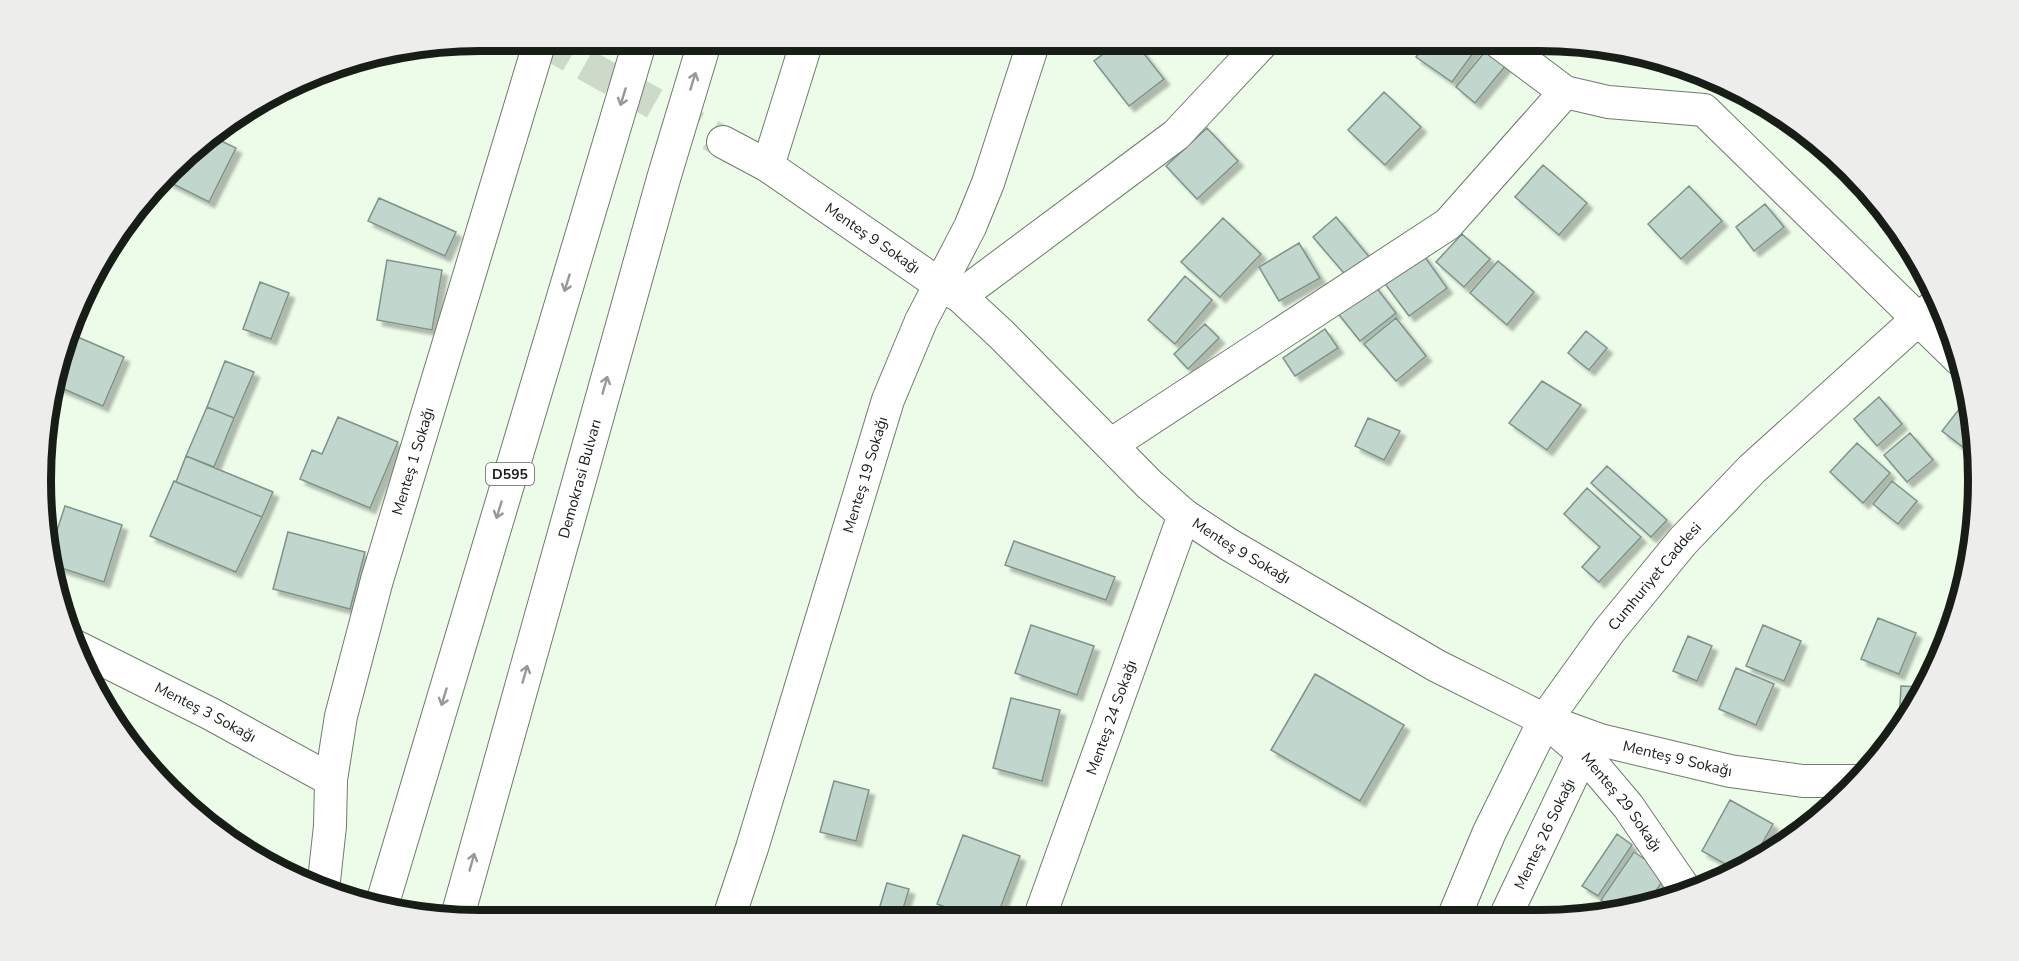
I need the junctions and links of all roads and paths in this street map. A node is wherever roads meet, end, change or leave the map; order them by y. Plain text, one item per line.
1 (537, 51) edge
2 (637, 51) edge
3 (702, 51) edge
4 (804, 51) edge
5 (1030, 51) edge
6 (1254, 51) edge
7 (1511, 51) edge
8 (1565, 92) junction
9 (723, 142) tunnel mouth
10 (768, 166) junction
11 (950, 290) junction
12 (1929, 311) edge
13 (1940, 328) edge
14 (1112, 444) junction
15 (1184, 515) junction
16 (87, 651) edge
17 (1545, 720) junction
18 (1583, 753) junction
19 (331, 780) junction
20 (1844, 782) edge
21 (324, 880) edge
22 (1681, 885) edge
23 (384, 899) edge
24 (459, 909) edge
25 (731, 910) edge
26 (1042, 910) edge
27 (1457, 910) edge
28 (1508, 910) edge

1 - 19 street, Menteş 1 Sokağı
2 -> 23 main road, D595
24 -> 3 main road, Demokrasi Bulvarı
4 - 10 street
5 - 11 street, Menteş 19 Sokağı
6 - 11 street
7 - 8 street
8 - 12 street
8 - 14 street
9 - 10 street, Menteş 9 Sokağı
10 - 11 street, Menteş 9 Sokağı
11 - 14 street, Menteş 9 Sokağı
11 - 25 street, Menteş 19 Sokağı
12 - 13 street
12 - 17 main road, Cumhuriyet Caddesi
14 - 15 street, Menteş 9 Sokağı
15 - 17 street, Menteş 9 Sokağı
15 - 26 street, Menteş 24 Sokağı
16 - 19 street, Menteş 3 Sokağı
17 - 18 street, Menteş 29 Sokağı
17 - 20 street, Menteş 9 Sokağı
17 - 27 main road, Cumhuriyet Caddesi
18 - 22 street, Menteş 29 Sokağı
18 - 28 street, Menteş 26 Sokağı
19 - 21 street, Menteş 1 Sokağı

